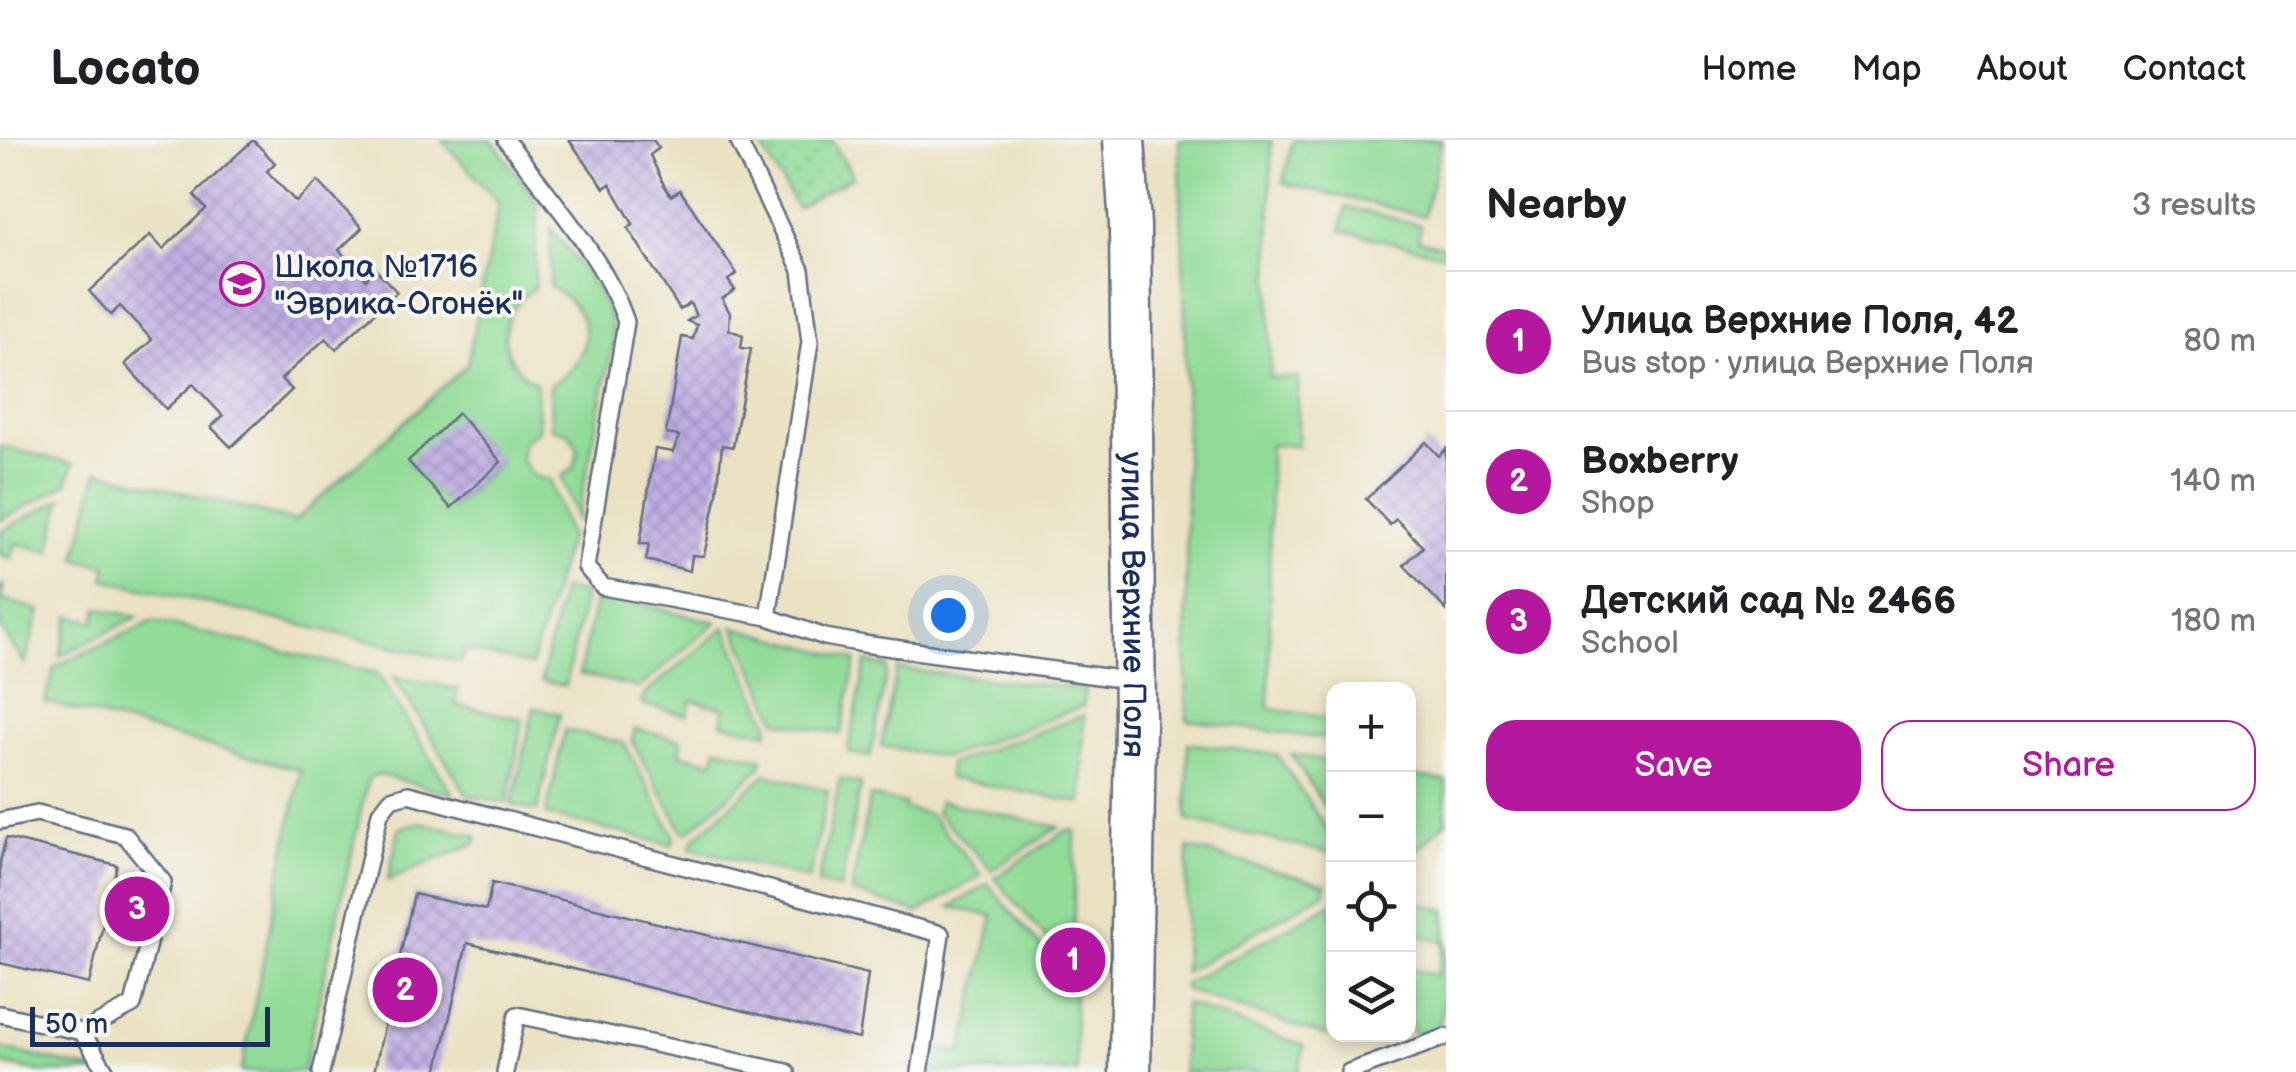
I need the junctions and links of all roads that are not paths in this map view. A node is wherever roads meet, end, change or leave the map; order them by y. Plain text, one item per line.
1 (506, 140) edge
2 (738, 140) edge
3 (1124, 140) edge
4 (768, 617) junction
5 (1134, 681) junction
6 (0, 821) edge
7 (0, 1014) edge
8 (82, 1032) junction
9 (1446, 1037) edge
10 (106, 1072) edge
11 (321, 1072) edge
12 (505, 1072) edge
13 (787, 1072) edge
14 (920, 1072) edge
15 (1130, 1072) edge
16 (1349, 1072) edge

1 - 4 lane
2 - 4 lane
3 - 5 street, улица Верхние Поля
4 - 5 lane
5 - 15 street, улица Верхние Поля
6 - 8 lane
7 - 8 lane
8 - 10 lane
9 - 16 lane
11 - 14 lane
12 - 13 lane

